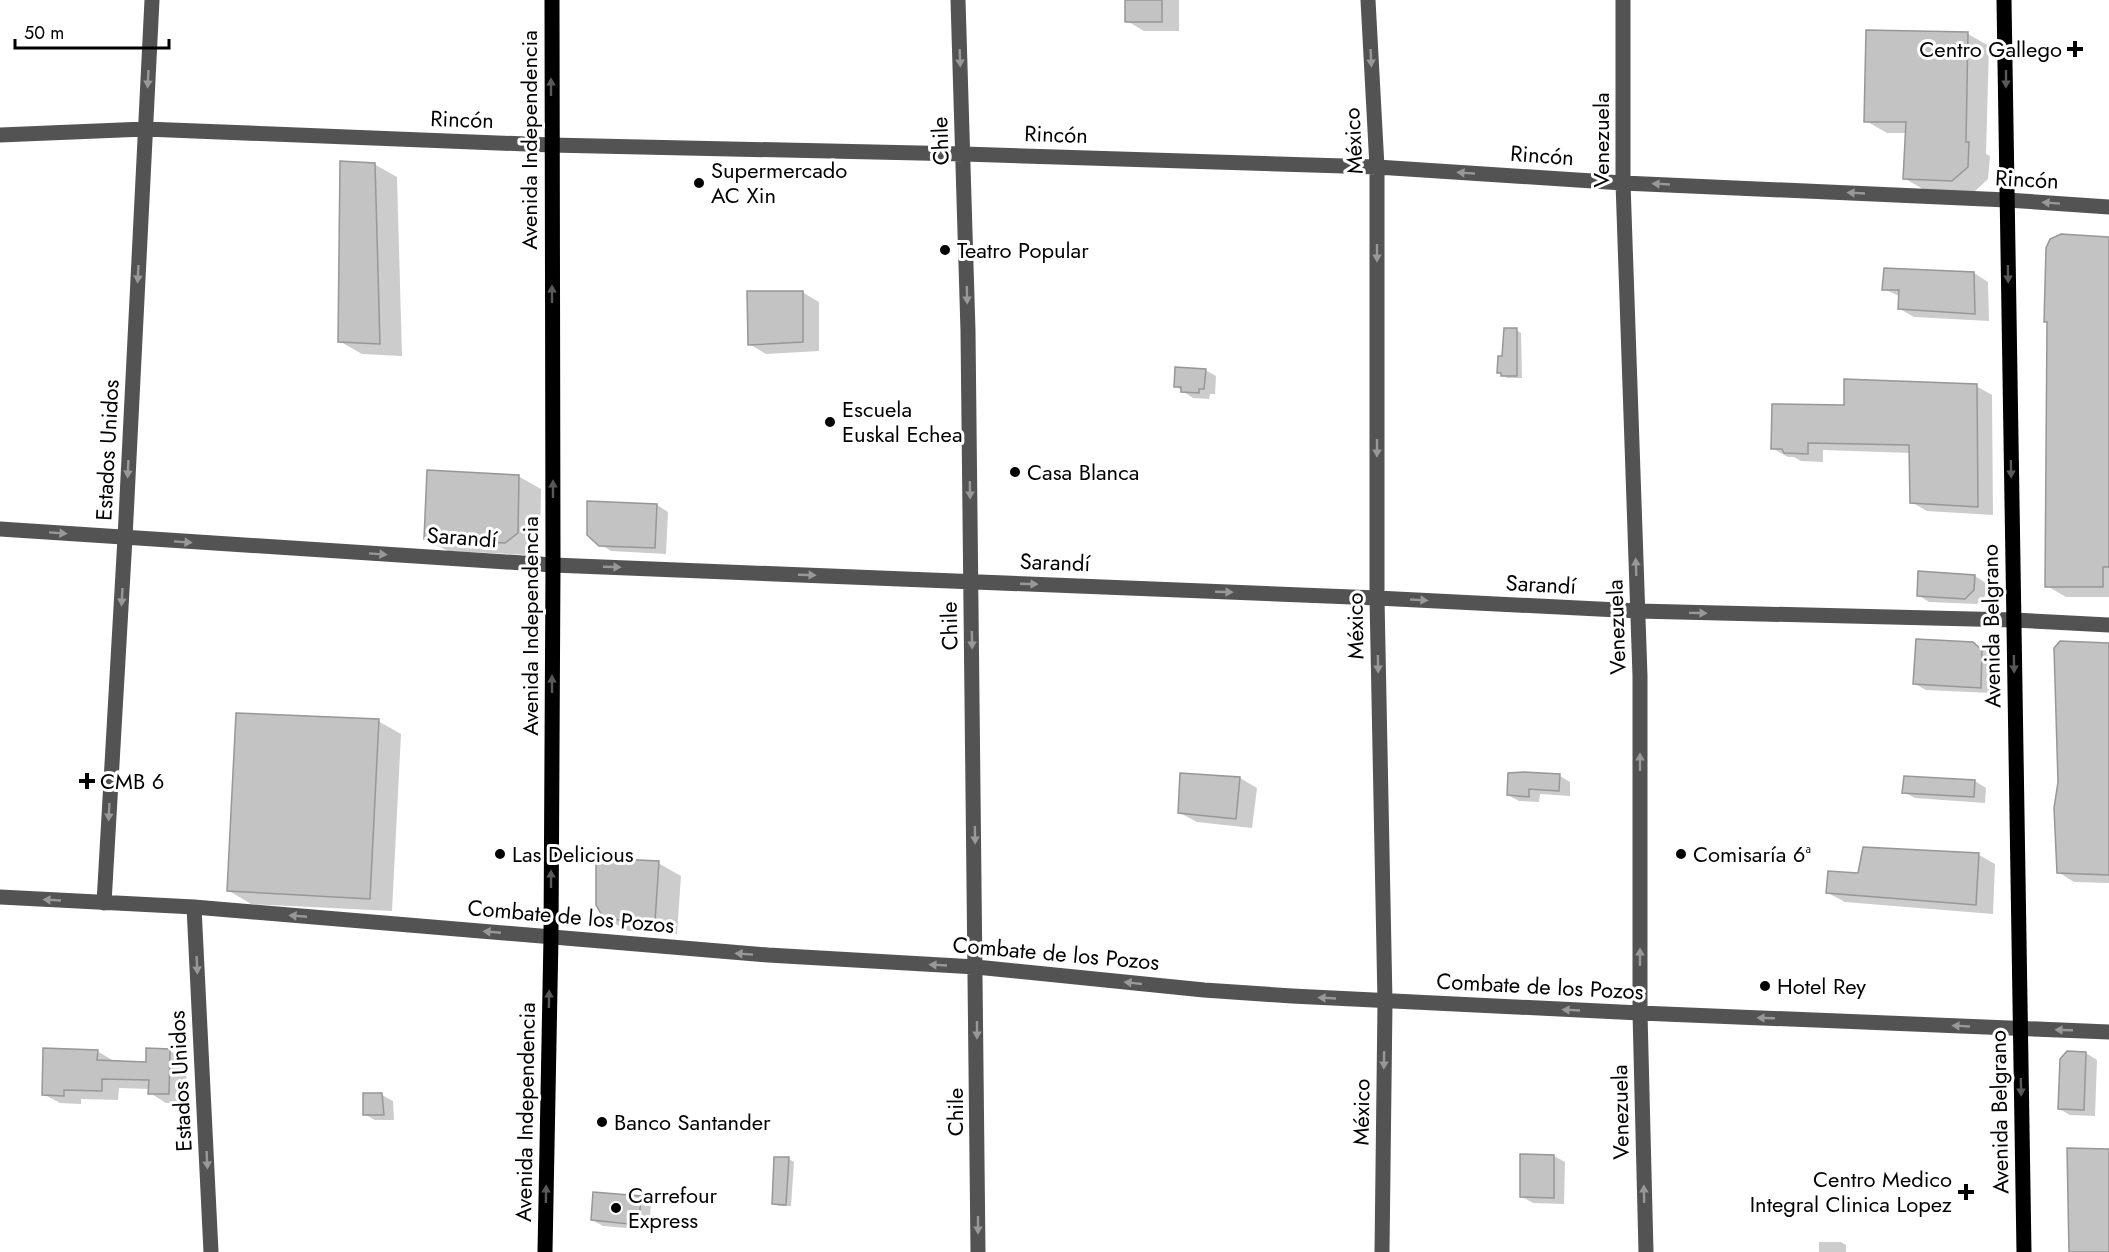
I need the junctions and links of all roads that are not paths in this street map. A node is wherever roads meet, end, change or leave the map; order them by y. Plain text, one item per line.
1 (152, 0) edge
2 (552, 0) edge
3 (958, 0) edge
4 (1368, 0) edge
5 (1623, 0) edge
6 (2004, 0) edge
7 (145, 129) junction
8 (0, 135) edge
9 (551, 145) junction
10 (964, 154) junction
11 (1377, 167) junction
12 (1623, 183) junction
13 (2007, 200) junction
14 (2109, 207) edge
15 (0, 529) edge
16 (125, 538) junction
17 (553, 565) junction
18 (971, 581) junction
19 (1377, 598) junction
20 (1638, 611) junction
21 (2013, 620) junction
22 (2109, 625) edge
23 (0, 897) edge
24 (104, 903) junction
25 (194, 907) junction
26 (551, 937) junction
27 (976, 967) junction
28 (1385, 1002) junction
29 (1640, 1013) junction
30 (2020, 1029) junction
31 (2109, 1032) edge
32 (211, 1252) edge
33 (545, 1252) edge
34 (978, 1252) edge
35 (1382, 1252) edge
36 (1646, 1252) edge
37 (2024, 1252) edge

1 -> 7 street, Estados Unidos
9 -> 2 main road, Avenida Independencia
3 -> 10 street, Chile
4 -> 11 street, México
5 - 12 street, Venezuela
6 -> 13 main road, Avenida Belgrano
7 - 8 street, Rincón
7 - 9 street, Rincón
7 -> 16 street, Estados Unidos
9 - 10 street, Rincón
17 -> 9 main road, Avenida Independencia
10 - 11 street, Rincón
10 -> 18 street, Chile
12 -> 11 street, Rincón
11 -> 19 street, México
13 -> 12 street, Rincón
20 -> 12 street, Venezuela
14 -> 13 street, Rincón
13 -> 21 main road, Avenida Belgrano
15 -> 16 street, Sarandí
16 -> 17 street, Sarandí
16 -> 24 street, Estados Unidos
17 -> 18 street, Sarandí
26 -> 17 main road, Avenida Independencia
18 -> 19 street, Sarandí
18 -> 27 street, Chile
19 -> 20 street, Sarandí
19 -> 28 street, México
20 -> 21 street, Sarandí
29 -> 20 street, Venezuela
21 - 22 street, Sarandí
21 -> 30 main road, Avenida Belgrano
24 -> 23 street, Combate de los Pozos
24 - 25 street, Combate de los Pozos
26 -> 25 street, Combate de los Pozos
25 -> 32 street, Estados Unidos
27 -> 26 street, Combate de los Pozos
33 -> 26 main road, Avenida Independencia
28 -> 27 street, Combate de los Pozos
27 -> 34 street, Chile
29 -> 28 street, Combate de los Pozos
28 -> 35 street, México
30 -> 29 street, Combate de los Pozos
36 -> 29 street, Venezuela
31 -> 30 street, Combate de los Pozos
30 -> 37 main road, Avenida Belgrano

